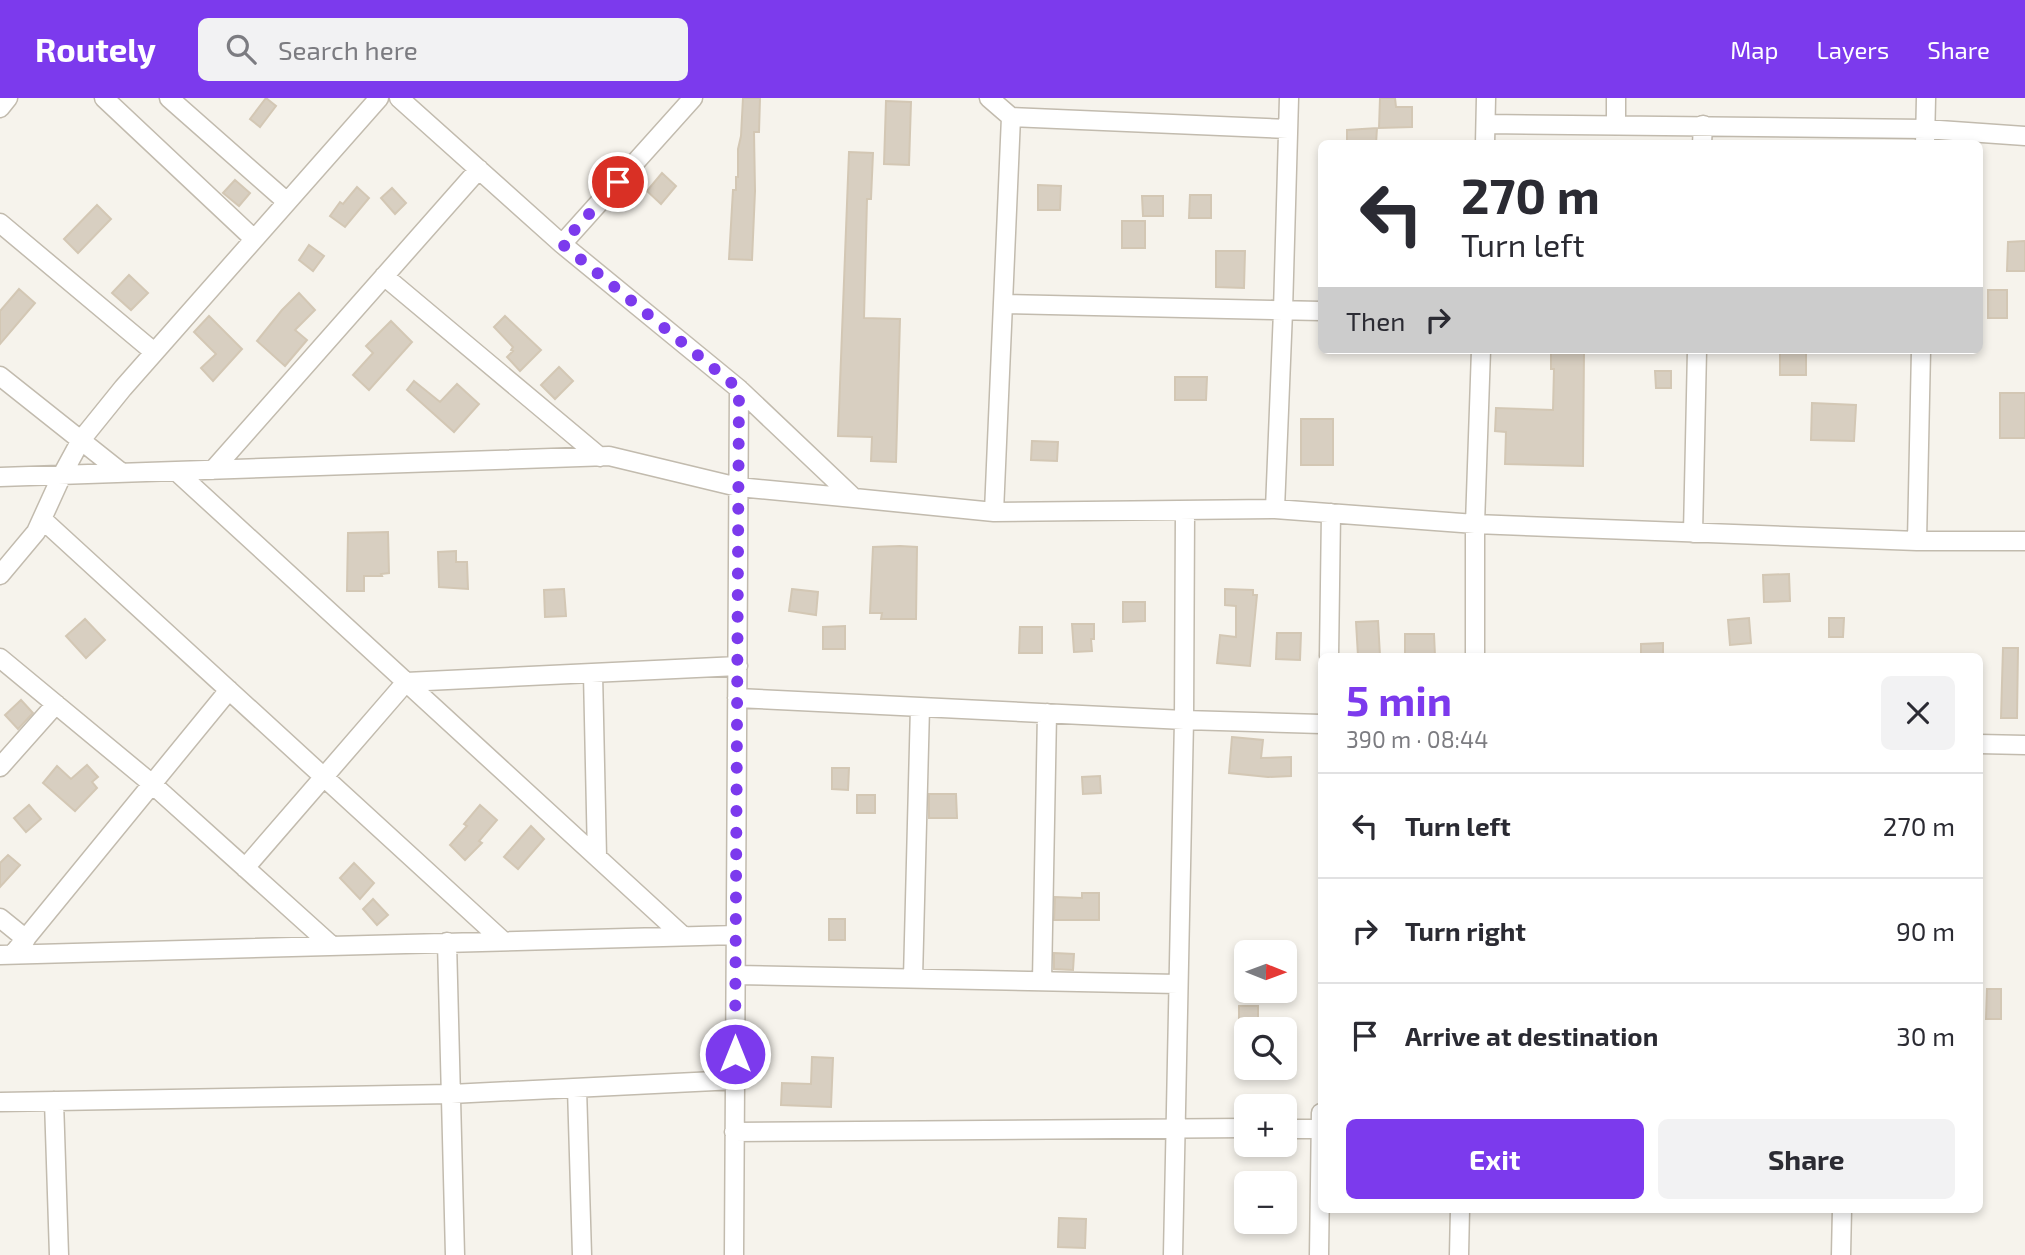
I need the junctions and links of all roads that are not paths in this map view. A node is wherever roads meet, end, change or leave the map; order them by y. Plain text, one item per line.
1 (8, 98) edge
2 (104, 98) edge
3 (169, 98) edge
4 (379, 98) edge
5 (693, 98) edge
6 (989, 98) edge
7 (1289, 98) edge
8 (1486, 98) edge
9 (1616, 98) edge
10 (1926, 98) edge
11 (402, 99) edge
12 (0, 108) edge
13 (1012, 117) junction
14 (1486, 124) junction
15 (1616, 124) junction
16 (1703, 125) junction
17 (1288, 128) junction
18 (1925, 136) edge
19 (2025, 136) edge
20 (1485, 140) edge
21 (1702, 140) edge
22 (478, 169) junction
23 (287, 202) junction
24 (0, 223) edge
25 (254, 239) junction
26 (562, 244) junction
27 (384, 276) junction
28 (1003, 304) junction
29 (1283, 310) junction
30 (1318, 311) edge
31 (154, 352) junction
32 (1481, 354) edge
33 (1697, 354) edge
34 (1921, 354) edge
35 (0, 376) edge
36 (739, 389) junction
37 (81, 440) junction
38 (600, 457) junction
39 (213, 470) junction
40 (176, 471) junction
41 (122, 473) junction
42 (62, 475) junction
43 (0, 477) edge
44 (738, 487) junction
45 (854, 498) junction
46 (1275, 509) junction
47 (1185, 510) junction
48 (994, 512) junction
49 (1331, 513) junction
50 (42, 519) junction
51 (1475, 524) junction
52 (1693, 533) junction
53 (1917, 541) junction
54 (2025, 541) edge
55 (0, 575) edge
56 (1329, 653) edge
57 (1475, 653) edge
58 (0, 658) edge
59 (738, 666) junction
60 (593, 673) junction
61 (406, 682) junction
62 (229, 690) junction
63 (737, 698) junction
64 (56, 704) junction
65 (920, 707) junction
66 (1047, 713) junction
67 (1184, 720) junction
68 (1318, 724) edge
69 (1983, 744) edge
70 (2025, 745) edge
71 (0, 767) edge
72 (324, 777) junction
73 (152, 785) junction
74 (597, 857) junction
75 (245, 868) junction
76 (0, 918) edge
77 (736, 935) junction
78 (683, 936) junction
79 (26, 939) junction
80 (503, 941) junction
81 (447, 942) junction
82 (331, 944) junction
83 (7, 954) edge
84 (736, 975) junction
85 (913, 978) junction
86 (1042, 981) junction
87 (1178, 984) junction
88 (735, 1080) junction
89 (578, 1088) junction
90 (451, 1094) junction
91 (54, 1101) junction
92 (0, 1102) edge
93 (1175, 1128) junction
94 (1234, 1128) edge
95 (1297, 1129) edge
96 (1318, 1129) edge
97 (734, 1132) junction
98 (1320, 1213) edge
99 (1461, 1213) edge
100 (1842, 1213) edge
101 (59, 1255) edge
102 (455, 1255) edge
103 (582, 1255) edge
104 (734, 1255) edge
105 (1173, 1255) edge
106 (1319, 1255) edge
107 (1460, 1255) edge
108 (1841, 1255) edge

1 - 12 street
2 - 25 street
3 - 23 street
4 - 23 street
5 - 26 street
6 - 13 street
7 - 17 street
8 - 14 street
9 - 15 street
10 - 18 street
11 - 22 street
13 - 17 street
13 - 28 street
14 - 15 street
14 - 20 street
15 - 16 street
16 - 18 street
16 - 21 street
17 - 29 street
18 - 19 street
22 - 26 street
22 - 27 street
23 - 25 street
24 - 31 street
25 - 31 street
26 - 36 street
27 - 38 street
27 - 39 street
28 - 29 street
28 - 48 street
29 - 30 street
29 - 46 street
31 - 37 street
32 - 51 street
33 - 52 street
34 - 53 street
35 - 37 street
36 - 44 street
36 - 45 street
37 - 41 street
37 - 42 street
38 - 39 street
38 - 44 street
39 - 40 street
40 - 41 street
40 - 61 street
41 - 42 street
42 - 43 street
42 - 50 street
44 - 45 street
44 - 59 street
45 - 48 street
46 - 47 street
46 - 49 street
47 - 48 street
47 - 67 street
49 - 51 street
49 - 56 street
50 - 55 street
50 - 62 street
51 - 52 street
51 - 57 street
52 - 53 street
53 - 54 street
58 - 64 street
59 - 60 street
59 - 63 street
60 - 61 street
60 - 74 street
61 - 72 street
61 - 74 street
62 - 72 street
62 - 73 street
63 - 65 street
63 - 77 street
64 - 71 street
64 - 73 street
65 - 66 street
65 - 85 street
66 - 67 street
66 - 86 street
67 - 68 street
67 - 87 street
69 - 70 street
72 - 75 street
72 - 80 street
73 - 75 street
73 - 79 street
74 - 78 street
75 - 82 street
76 - 79 street
77 - 78 street
77 - 84 street
78 - 80 street
79 - 83 street
80 - 81 street
81 - 82 street
81 - 90 street
82 - 83 street
84 - 85 street
84 - 88 street
85 - 86 street
86 - 87 street
87 - 93 street
88 - 89 street
88 - 97 street
89 - 90 street
89 - 103 street
90 - 91 street
90 - 102 street
91 - 92 street
91 - 101 street
93 - 94 street
93 - 97 street
93 - 105 street
95 - 96 street
97 - 104 street
98 - 106 street
99 - 107 street
100 - 108 street

